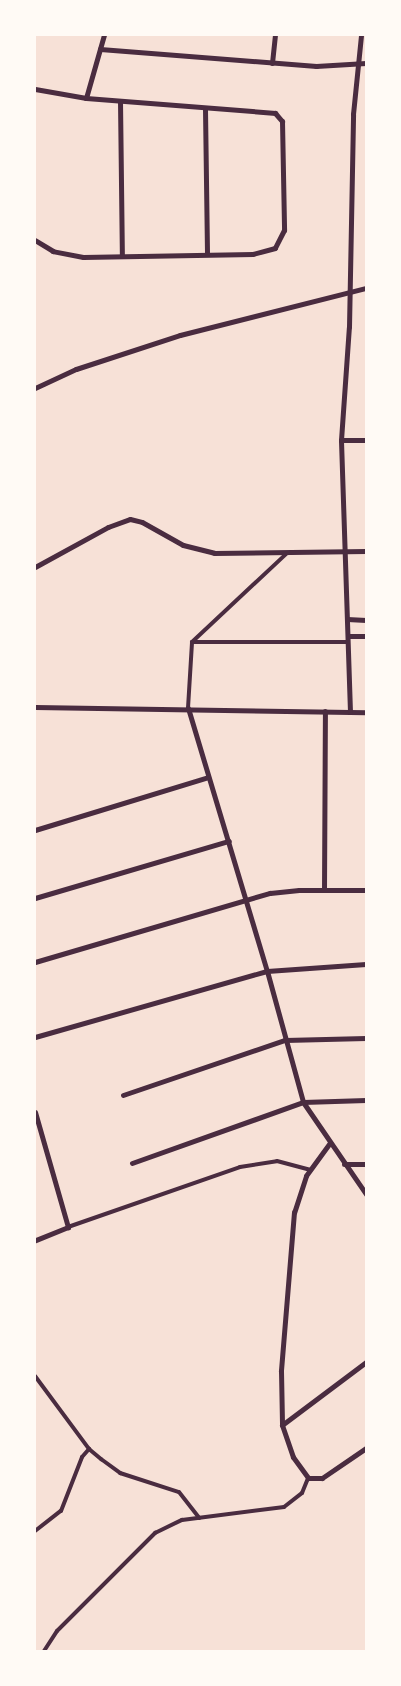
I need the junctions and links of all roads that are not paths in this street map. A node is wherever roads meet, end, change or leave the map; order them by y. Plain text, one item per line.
1 (104, 35) edge
2 (275, 35) edge
3 (361, 35) edge
4 (100, 49) junction
5 (272, 63) junction
6 (366, 63) edge
7 (358, 64) junction
8 (35, 89) edge
9 (86, 98) junction
10 (120, 101) junction
11 (205, 109) junction
12 (35, 240) edge
13 (207, 254) junction
14 (122, 256) junction
15 (366, 288) edge
16 (350, 291) junction
17 (35, 388) edge
18 (341, 440) junction
19 (366, 440) edge
20 (344, 551) junction
21 (366, 551) edge
22 (286, 554) junction
23 (35, 567) edge
24 (347, 619) junction
25 (366, 620) edge
26 (348, 636) junction
27 (366, 636) edge
28 (192, 642) junction
29 (348, 642) junction
30 (35, 707) edge
31 (188, 708) junction
32 (325, 711) junction
33 (350, 712) junction
34 (366, 712) edge
35 (208, 777) junction
36 (35, 830) edge
37 (228, 841) junction
38 (324, 890) junction
39 (366, 890) edge
40 (35, 898) edge
41 (246, 900) junction
42 (35, 962) edge
43 (366, 964) edge
44 (267, 971) junction
45 (35, 1038) edge
46 (366, 1038) edge
47 (285, 1040) junction
48 (123, 1095) dead end
49 (366, 1100) edge
50 (303, 1102) junction
51 (35, 1112) edge
52 (328, 1144) junction
53 (132, 1164) dead end
54 (344, 1164) junction
55 (366, 1164) edge
56 (310, 1170) junction
57 (366, 1194) edge
58 (68, 1227) junction
59 (35, 1240) edge
60 (366, 1362) edge
61 (35, 1376) edge
62 (282, 1425) junction
63 (89, 1448) junction
64 (366, 1448) edge
65 (308, 1478) junction
66 (200, 1518) junction
67 (35, 1531) edge
68 (44, 1651) edge

1 - 4 street
2 - 5 street
3 - 7 street
4 - 5 street
4 - 9 street
5 - 7 street
6 - 7 street
7 - 16 street
8 - 9 street
9 - 10 street
10 - 11 street
10 - 14 street
11 - 13 street
11 - 13 street
12 - 14 street
13 - 14 street
15 - 16 street
16 - 17 street
16 - 18 street
18 - 19 street
18 - 20 street
20 - 21 street
20 - 22 street
20 - 24 street
22 - 23 street
22 - 28 lane
24 - 25 street
24 - 26 street
26 - 27 street
26 - 29 street
28 - 29 lane
28 - 31 lane
29 - 33 street
30 - 31 street
31 - 32 street
31 - 35 street
32 - 33 street
32 - 38 street
33 - 34 street
35 - 36 street
35 - 37 street
37 - 40 street
37 - 41 street
38 - 39 street
38 - 41 street
41 - 42 street
41 - 44 street
43 - 44 street
44 - 45 street
44 - 47 street
46 - 47 street
47 - 48 street
47 - 50 street
49 - 50 street
50 - 52 street
50 - 53 street
51 - 58 street
52 - 54 street
52 - 56 street
54 - 55 street
54 - 57 street
56 - 58 lane
56 - 62 street
58 - 59 street
60 - 62 street
61 - 63 lane
62 - 65 street
63 - 66 lane
63 - 67 lane
64 - 65 street
65 - 66 lane
66 - 68 lane

